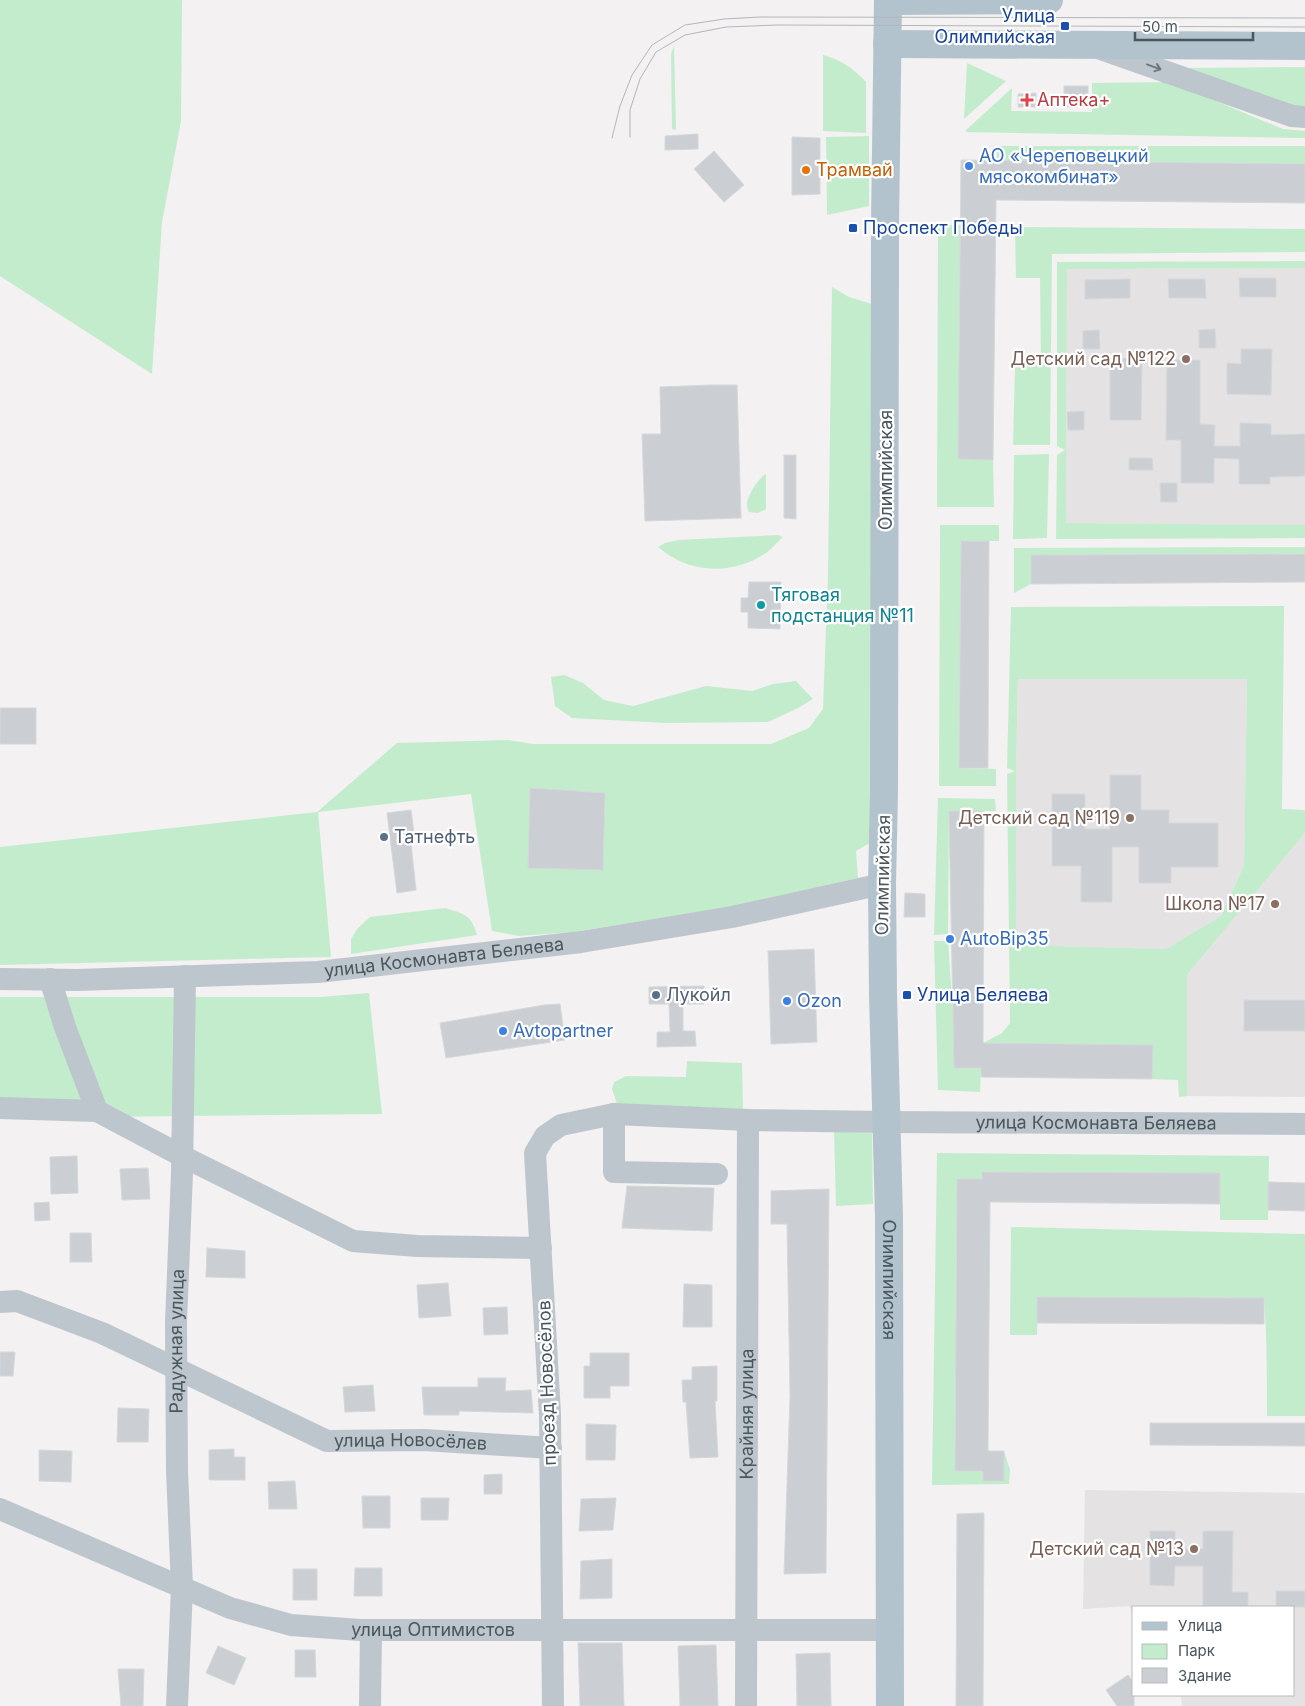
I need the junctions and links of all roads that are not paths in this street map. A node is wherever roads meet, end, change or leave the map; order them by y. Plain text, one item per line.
1 (888, 0) edge
2 (1049, 0) edge
3 (887, 44) junction
4 (1091, 45) junction
5 (1305, 46) edge
6 (1305, 118) edge
7 (882, 884) junction
8 (185, 976) junction
9 (0, 979) edge
10 (50, 979) junction
11 (0, 1108) edge
12 (97, 1110) junction
13 (614, 1114) junction
14 (748, 1120) junction
15 (886, 1122) junction
16 (1305, 1124) edge
17 (182, 1156) junction
18 (717, 1174) dead end
19 (541, 1248) junction
20 (0, 1302) edge
21 (177, 1368) junction
22 (551, 1448) junction
23 (0, 1509) edge
24 (182, 1587) junction
25 (371, 1630) junction
26 (553, 1630) junction
27 (890, 1630) junction
28 (747, 1631) junction
29 (177, 1706) edge
30 (370, 1706) edge
31 (553, 1706) edge
32 (746, 1706) edge
33 (890, 1706) edge

1 - 2 main road
1 - 3 main road, Олимпийская
3 - 4 main road
3 - 7 main road, Олимпийская
4 - 5 main road
4 -> 6 street
7 - 8 street, улица Космонавта Беляева
7 - 15 main road, Олимпийская
8 - 10 street, улица Космонавта Беляева
8 - 17 street, Радужная улица
9 - 10 street, улица Космонавта Беляева
10 - 12 street
11 - 12 street
12 - 17 street
13 - 14 street, проезд Новосёлов
13 - 18 street
13 - 19 street, проезд Новосёлов
14 - 15 street, улица Космонавта Беляева
14 - 28 street, Крайняя улица
15 - 16 street, улица Космонавта Беляева
15 - 27 main road, Олимпийская
17 - 19 street
17 - 21 street, Радужная улица
19 - 22 street, проезд Новосёлов
20 - 21 street, улица Новосёлев
21 - 22 street, улица Новосёлев
21 - 24 street, Радужная улица
22 - 26 street, проезд Новосёлов
23 - 24 street, улица Оптимистов
24 - 25 street, улица Оптимистов
24 - 29 street, Радужная улица
25 - 26 street, улица Оптимистов
25 - 30 street
26 - 28 street, улица Оптимистов
26 - 31 street, проезд Новосёлов
27 - 28 street, улица Оптимистов
27 - 33 main road, Олимпийская
28 - 32 street, Крайняя улица

